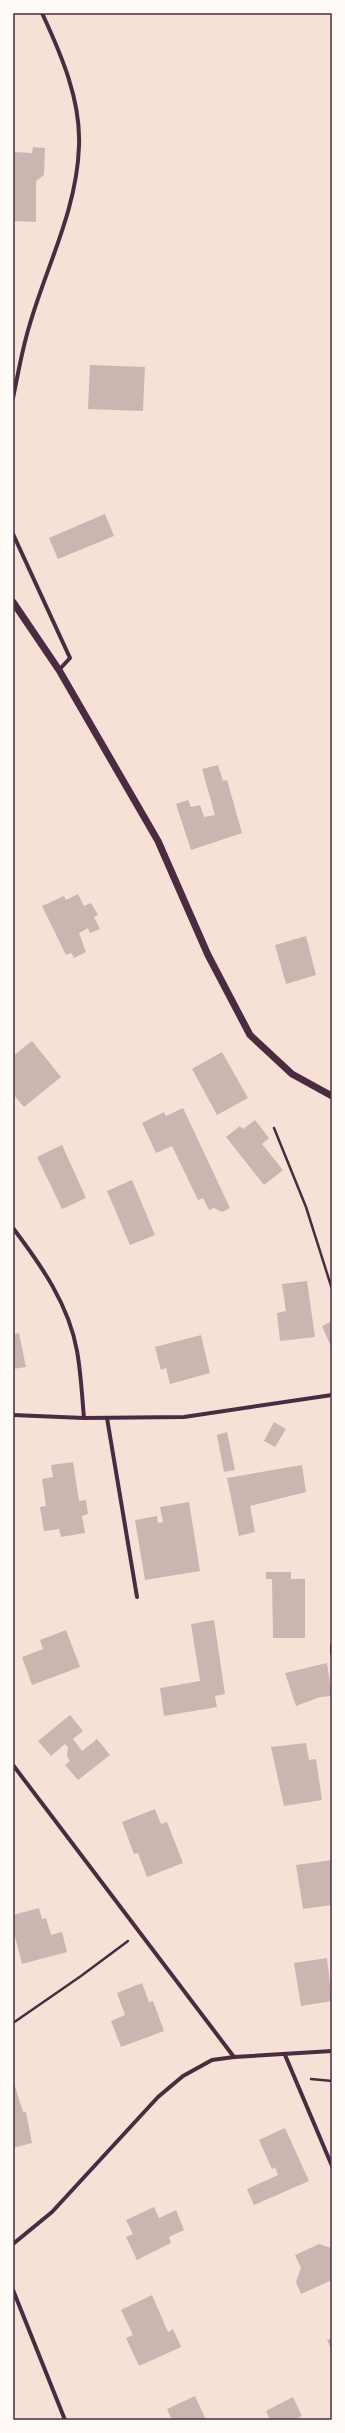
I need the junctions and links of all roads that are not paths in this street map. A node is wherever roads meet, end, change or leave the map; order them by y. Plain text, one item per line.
1 (42, 13) edge
2 (13, 398) edge
3 (13, 534) edge
4 (13, 602) edge
5 (59, 670) junction
6 (332, 1096) edge
7 (13, 1228) edge
8 (332, 1395) edge
9 (13, 1415) edge
10 (84, 1418) junction
11 (106, 1418) junction
12 (137, 1597) dead end
13 (332, 1646) edge
14 (332, 1654) edge
15 (13, 1766) edge
16 (332, 2051) edge
17 (285, 2055) junction
18 (234, 2057) junction
19 (332, 2166) edge
20 (13, 2244) edge
21 (13, 2290) edge
22 (65, 2420) edge

1 - 2 street
3 - 5 street
4 - 5 street
5 - 6 street
7 - 10 street
8 - 11 street
9 - 10 street
10 - 11 street
11 - 12 street
13 - 14 street
15 - 18 street
16 - 17 street
17 - 18 street
17 - 19 street
18 - 20 street
21 - 22 street

